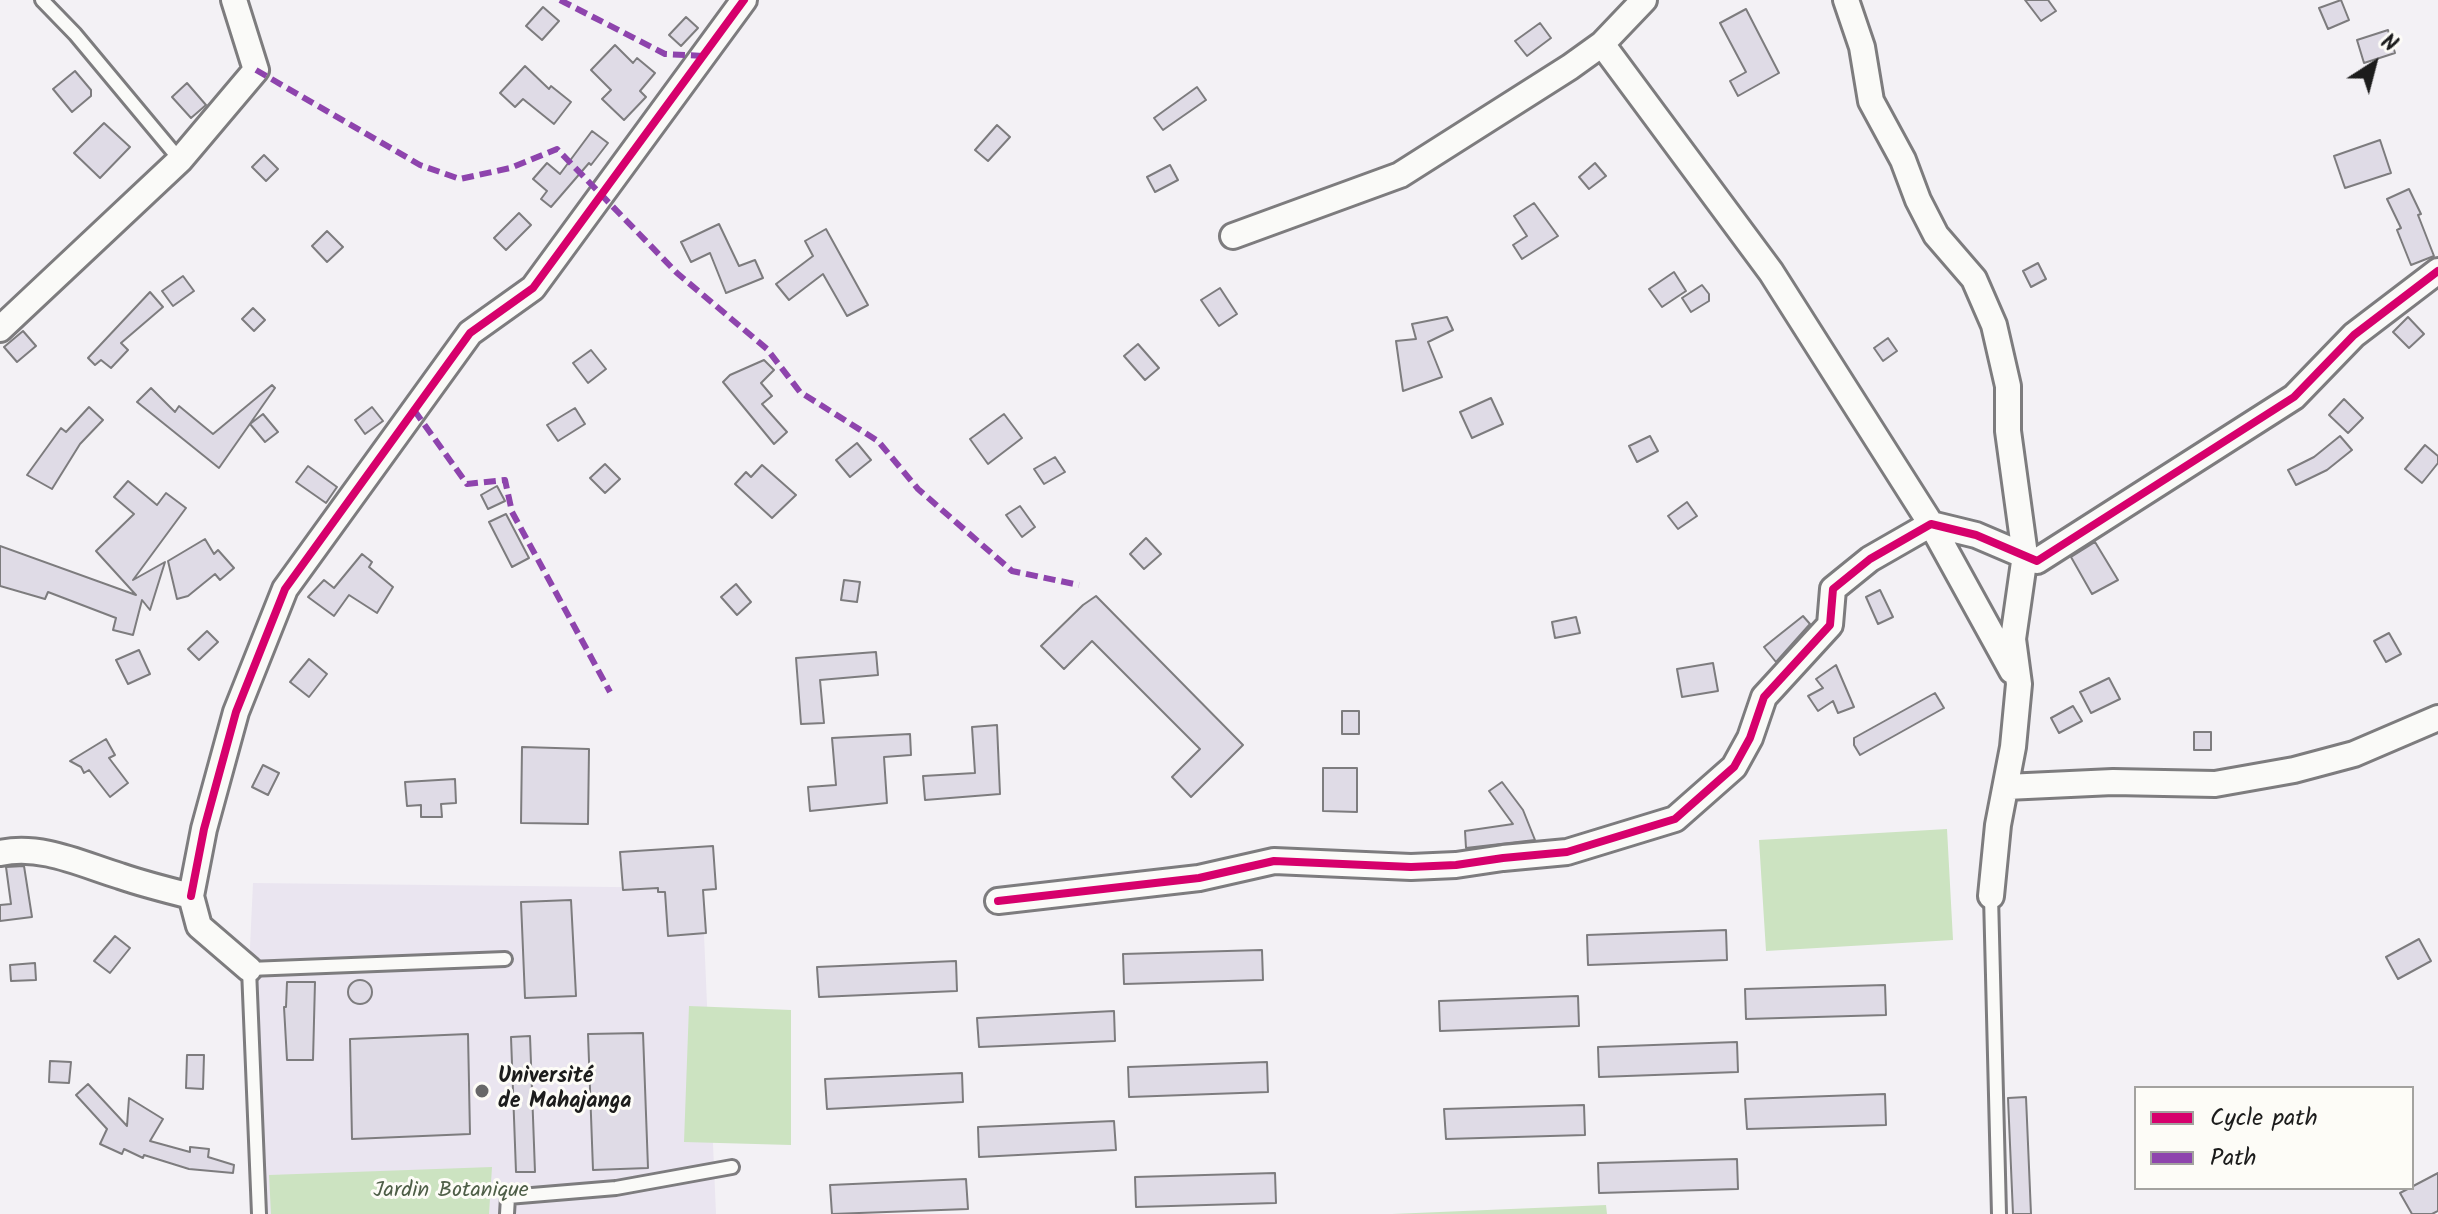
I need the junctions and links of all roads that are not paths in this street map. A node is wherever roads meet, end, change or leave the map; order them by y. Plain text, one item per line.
1 (42, 0) edge
2 (234, 0) edge
3 (744, 0) edge
4 (1644, 0) edge
5 (1846, 0) edge
6 (1602, 44) junction
7 (180, 160) junction
8 (1233, 236) dead end
9 (2438, 271) edge
10 (0, 329) edge
11 (1931, 524) junction
12 (2025, 555) junction
13 (2019, 684) junction
14 (2438, 718) edge
15 (2006, 787) junction
16 (0, 853) edge
17 (191, 896) junction
18 (1991, 896) joint
19 (998, 901) dead end
20 (505, 959) dead end
21 (249, 969) junction
22 (732, 1167) dead end
23 (259, 1214) edge
24 (507, 1214) edge
25 (1999, 1214) edge

1 - 7 lane
2 - 7 street
3 - 17 street
4 - 6 street
5 - 12 street
6 - 8 street
6 - 11 street
7 - 10 street
9 - 12 street
11 - 12 street
11 - 13 street
11 - 19 street
12 - 13 street
13 - 15 street
14 - 15 street
15 - 18 street
16 - 17 street
17 - 21 street
18 - 25 lane
20 - 21 lane
21 - 23 lane
22 - 24 lane

